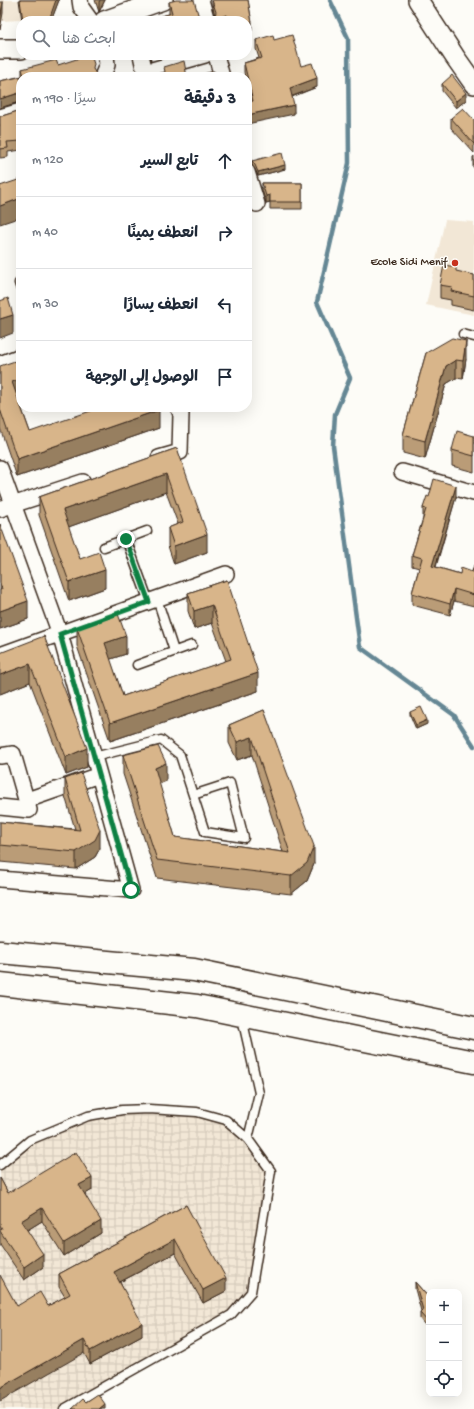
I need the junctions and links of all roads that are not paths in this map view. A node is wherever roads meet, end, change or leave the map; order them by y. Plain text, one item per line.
1 (80, 0) edge
2 (163, 0) edge
3 (201, 0) edge
4 (418, 0) edge
5 (87, 16) edge
6 (133, 16) edge
7 (206, 16) edge
8 (0, 49) edge
9 (16, 49) edge
10 (106, 60) edge
11 (142, 60) edge
12 (190, 60) edge
13 (217, 60) edge
14 (104, 72) edge
15 (145, 72) edge
16 (155, 72) edge
17 (221, 72) edge
18 (474, 84) edge
19 (16, 112) edge
20 (0, 116) edge
21 (252, 188) edge
22 (257, 204) dead end
23 (463, 334) dead end
24 (474, 337) edge
25 (16, 358) edge
26 (0, 364) edge
27 (180, 412) edge
28 (149, 461) edge
29 (0, 468) edge
30 (402, 472) dead end
31 (96, 478) edge
32 (474, 493) edge
33 (6, 507) edge
34 (147, 531) dead end
35 (126, 539) junction
36 (104, 547) dead end
37 (226, 574) dead end
38 (153, 600) junction
39 (60, 634) junction
40 (192, 645) dead end
41 (174, 651) junction
42 (0, 656) edge
43 (137, 665) dead end
44 (0, 756) edge
45 (94, 757) junction
46 (99, 775) junction
47 (193, 795) junction
48 (27, 800) junction
49 (0, 807) edge
50 (0, 880) edge
51 (0, 952) edge
52 (0, 984) edge
53 (241, 1015) junction
54 (474, 1028) edge
55 (474, 1062) edge
56 (248, 1139) junction
57 (0, 1165) edge
58 (64, 1409) edge

1 - 5 street
2 - 6 street
3 - 7 street
4 - 18 street
8 - 9 street
10 - 14 street
11 - 15 street
12 - 16 street
13 - 17 street
19 - 20 street
21 - 22 street
23 - 24 lane
25 - 26 street
27 - 28 street
29 - 33 street
30 - 32 street
31 - 33 street
33 - 39 street
34 - 35 lane
35 - 36 lane
35 - 38 lane
37 - 38 street
38 - 39 street
38 - 41 lane
39 - 42 street
39 - 45 street
40 - 41 lane
41 - 43 lane
44 - 48 street
45 - 46 street
45 - 47 lane
46 - 48 street
46 - 50 street
47 - 47 lane
48 - 49 street
51 - 54 highway
52 - 53 highway
53 - 55 highway
53 - 56 lane
56 - 57 lane
56 - 58 lane

